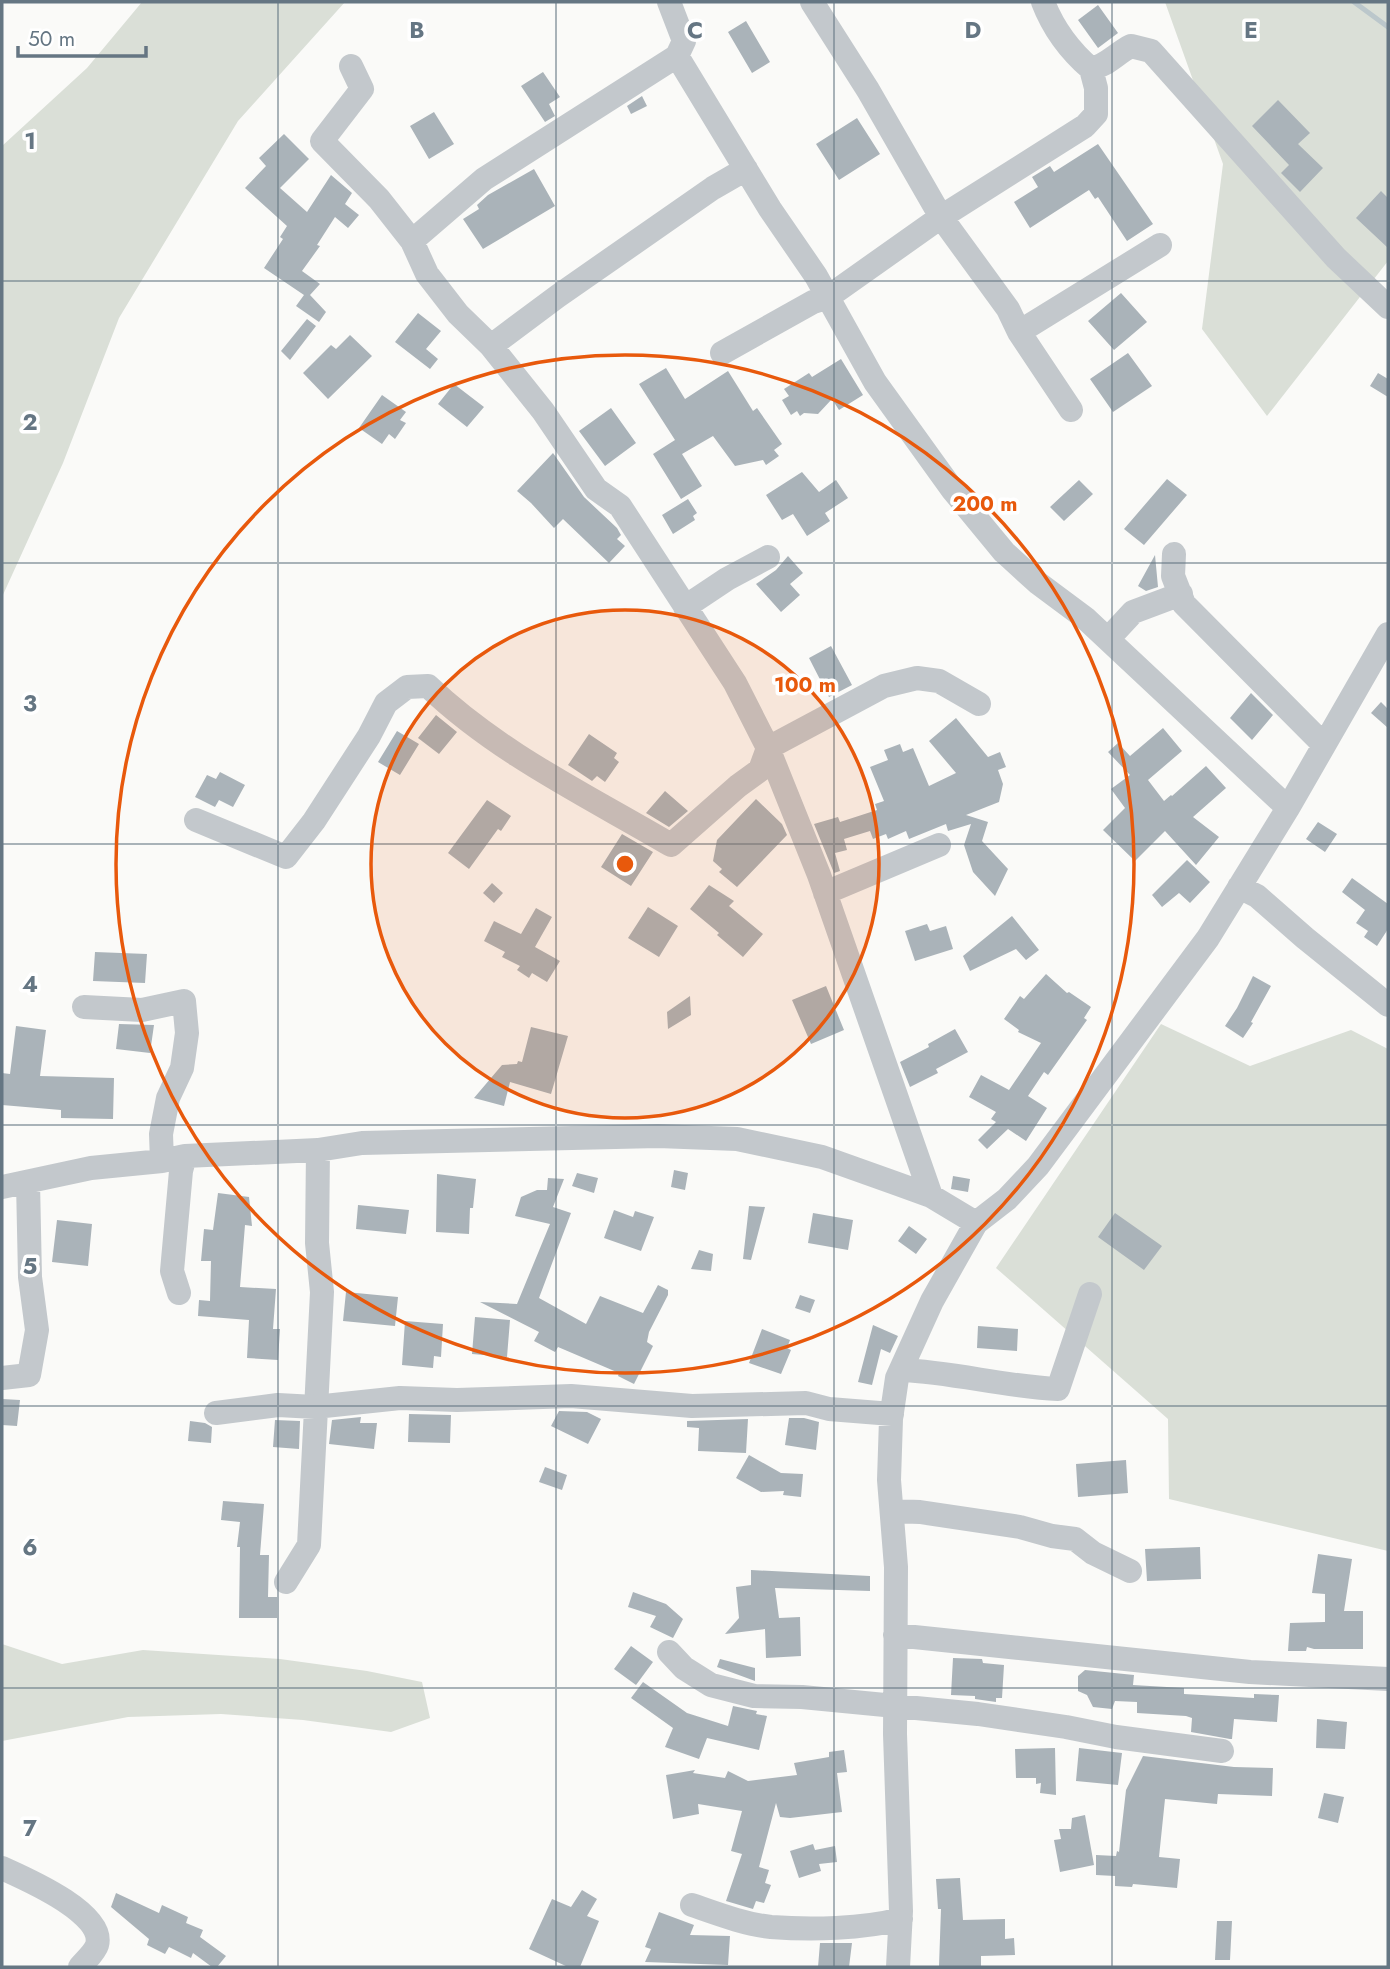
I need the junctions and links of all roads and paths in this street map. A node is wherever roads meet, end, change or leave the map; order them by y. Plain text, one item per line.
1 (669, 2) edge
2 (812, 2) edge
3 (1044, 2) edge
4 (677, 56) junction
5 (351, 65) dead end
6 (1091, 69) junction
7 (746, 169) junction
8 (941, 217) junction
9 (412, 242) junction
10 (1160, 245) dead end
11 (828, 297) junction
12 (1388, 307) edge
13 (1019, 332) junction
14 (491, 346) junction
15 (722, 353) dead end
16 (1071, 410) dead end
17 (1174, 554) dead end
18 (768, 557) dead end
19 (1181, 594) junction
20 (685, 607) junction
21 (1388, 635) edge
22 (1108, 639) junction
23 (979, 704) dead end
24 (1324, 746) junction
25 (768, 748) junction
26 (1288, 808) junction
27 (196, 820) dead end
28 (939, 845) dead end
29 (1239, 887) junction
30 (825, 893) junction
31 (1388, 1005) edge
32 (84, 1007) dead end
33 (318, 1150) junction
34 (173, 1158) junction
35 (29, 1182) junction
36 (2, 1187) edge
37 (931, 1196) junction
38 (976, 1223) junction
39 (179, 1293) dead end
40 (1090, 1294) dead end
41 (901, 1370) junction
42 (2, 1378) edge
43 (315, 1407) junction
44 (216, 1413) dead end
45 (892, 1414) junction
46 (892, 1511) junction
47 (1130, 1571) dead end
48 (286, 1582) dead end
49 (895, 1635) junction
50 (669, 1652) dead end
51 (1388, 1679) edge
52 (895, 1707) junction
53 (1222, 1751) dead end
54 (2, 1868) edge
55 (692, 1905) dead end
56 (901, 1919) junction
57 (80, 1967) edge
58 (898, 1967) edge

1 - 4 street
2 - 8 street
3 - 6 street
4 - 7 street
4 - 9 street
5 - 9 street
6 - 8 street
6 - 12 street
7 - 11 street
7 - 14 street
8 - 11 street
8 - 13 street
9 - 14 street
10 - 13 street
11 - 15 street
11 - 22 street
13 - 16 street
14 - 20 street
17 - 19 street
18 - 20 street
19 - 22 street
19 - 24 street
20 - 25 street
21 - 24 street
22 - 26 street
23 - 25 street
24 - 26 street
25 - 27 street
25 - 30 street
26 - 29 street
28 - 30 street
29 - 31 street
29 - 38 street
30 - 37 street
32 - 34 street
33 - 34 street
33 - 37 street
33 - 43 street
34 - 35 street
34 - 39 street
35 - 36 street
35 - 42 street
37 - 38 street
38 - 41 street
40 - 41 street
41 - 45 street
43 - 44 street
43 - 45 street
43 - 48 street
45 - 46 street
46 - 47 street
46 - 49 street
49 - 51 street
49 - 52 street
50 - 52 street
52 - 53 street
52 - 56 street
54 - 57 street
55 - 56 street
56 - 58 street

